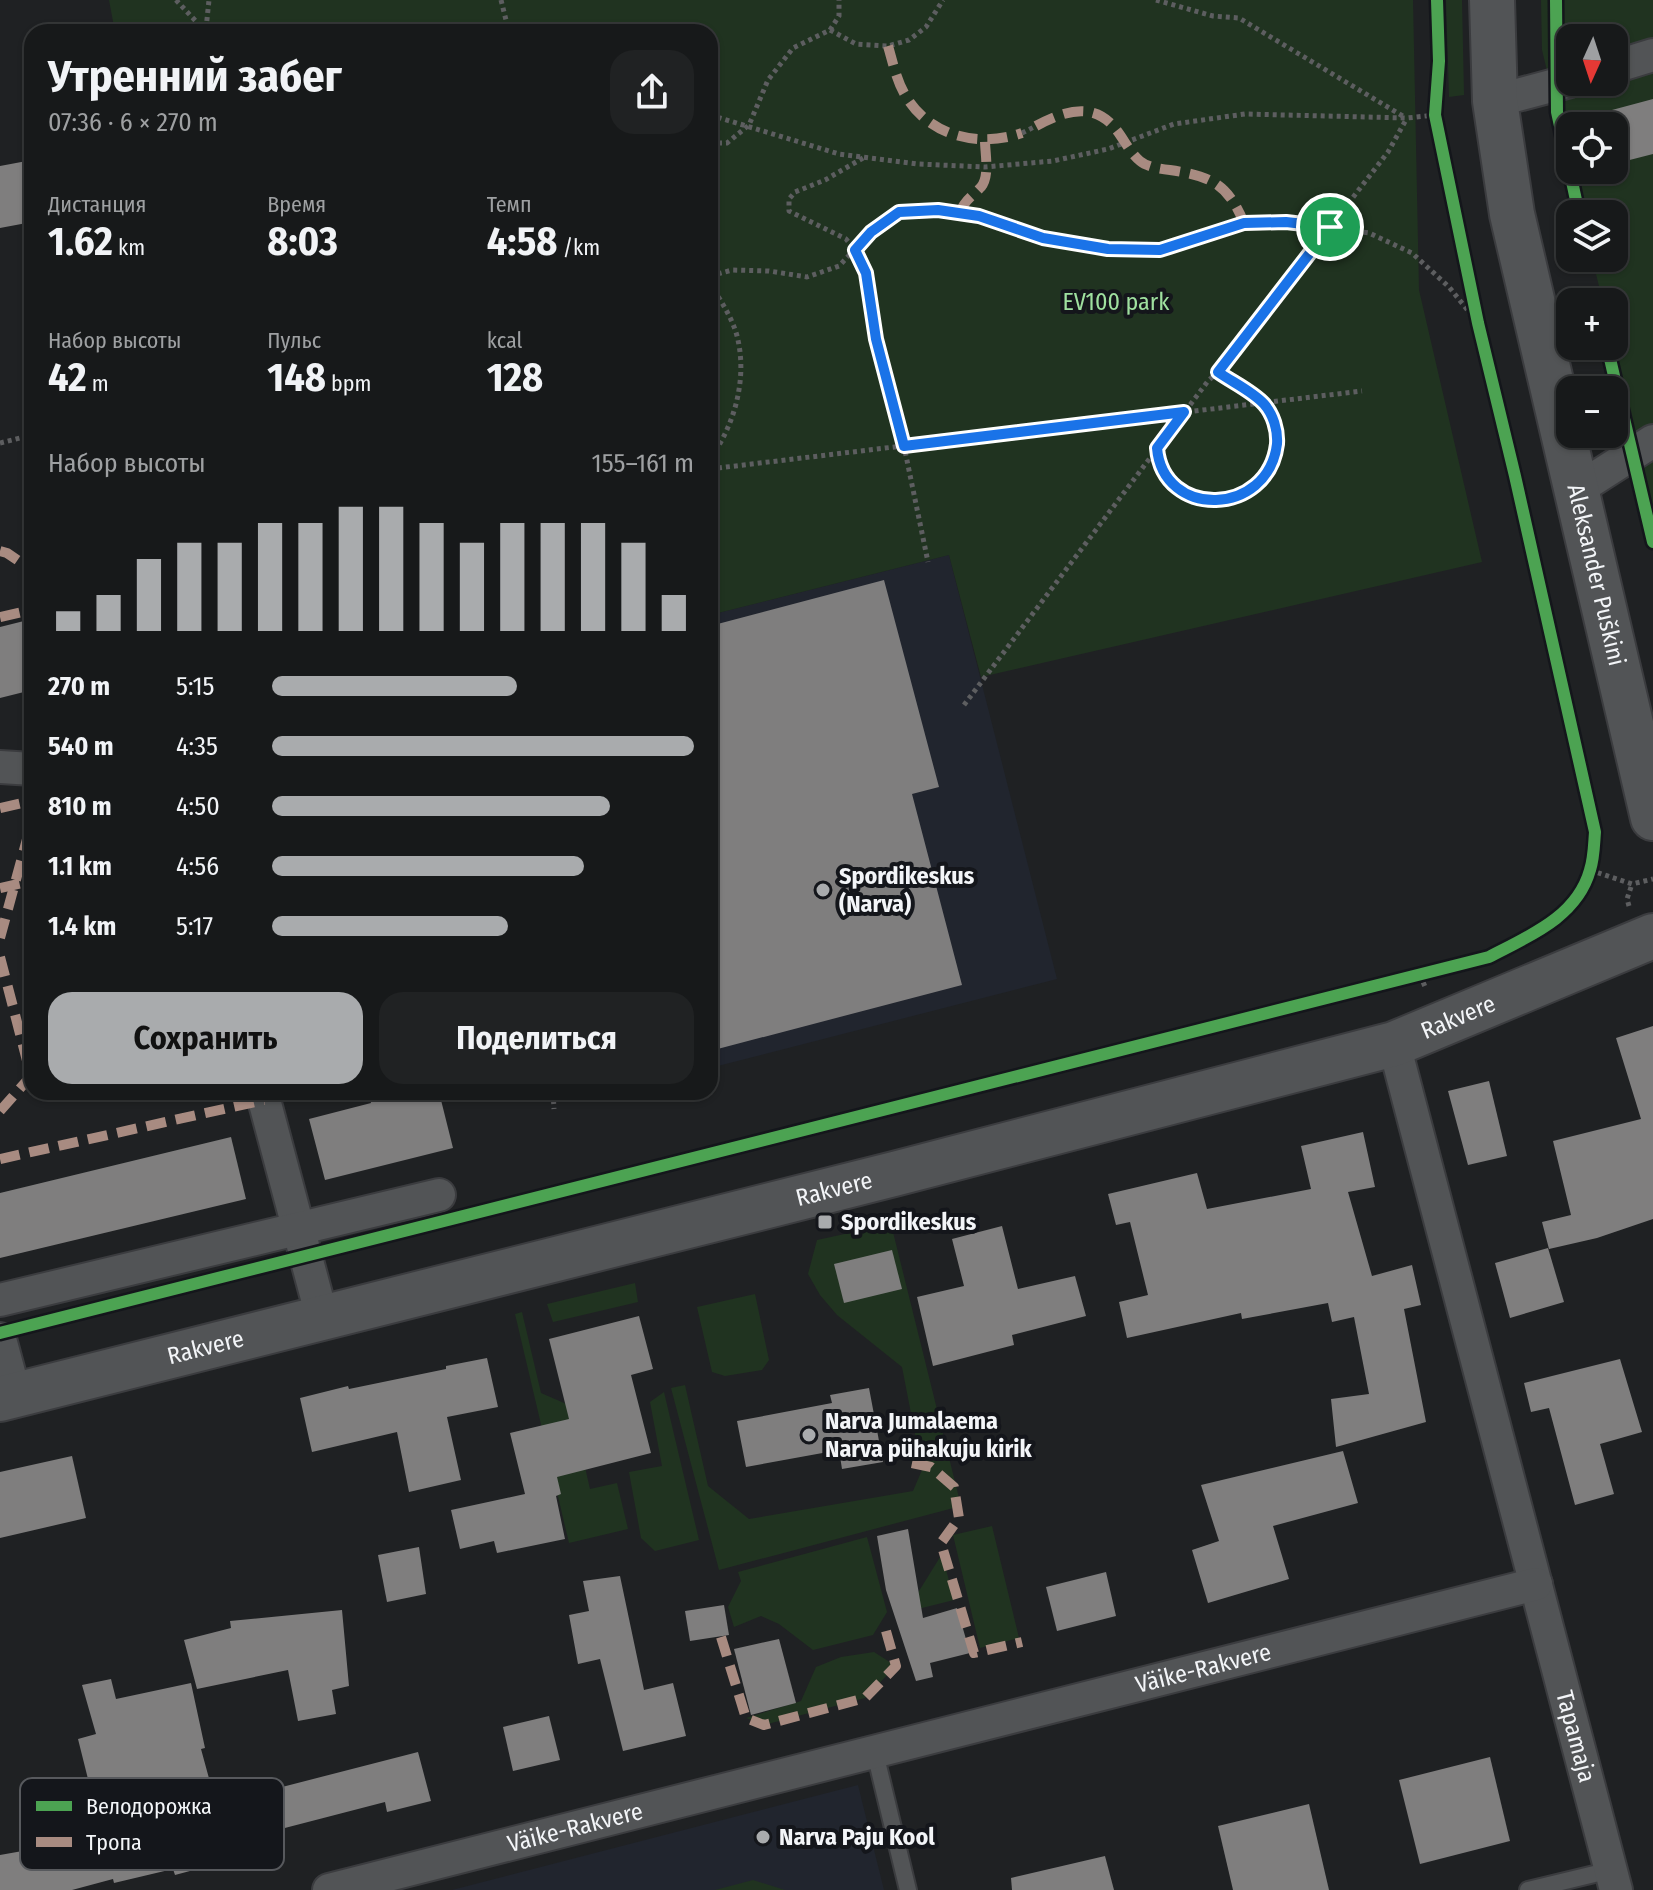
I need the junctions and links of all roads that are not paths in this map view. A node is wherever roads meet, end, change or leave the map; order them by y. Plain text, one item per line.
1 (1492, 0) edge
2 (1653, 55) edge
3 (1628, 63) edge
4 (1556, 85) edge
5 (1495, 101) junction
6 (1653, 441) edge
7 (1578, 489) junction
8 (0, 767) edge
9 (24, 768) edge
10 (1653, 818) edge
11 (1653, 936) edge
12 (1394, 1044) junction
13 (264, 1100) edge
14 (439, 1195) dead end
15 (298, 1228) junction
16 (0, 1300) edge
17 (322, 1317) junction
18 (0, 1339) edge
19 (8, 1397) edge
20 (1536, 1584) junction
21 (875, 1753) junction
22 (1613, 1880) edge
23 (329, 1890) edge
24 (908, 1890) edge
25 (1528, 1890) edge

1 - 5 street, Aleksander Puškini
2 - 3 street
4 - 5 street
5 - 7 street, Aleksander Puškini
6 - 7 street
7 - 10 street, Aleksander Puškini
8 - 9 street
11 - 12 street, Rakvere
12 - 17 street, Rakvere
12 - 20 street
13 - 15 street
14 - 15 street
15 - 16 street
15 - 17 street
17 - 19 street, Rakvere
18 - 19 street
20 - 21 street, Väike-Rakvere
20 - 22 street, Tapamaja
21 - 23 street, Väike-Rakvere
21 - 24 lane
22 - 25 lane

